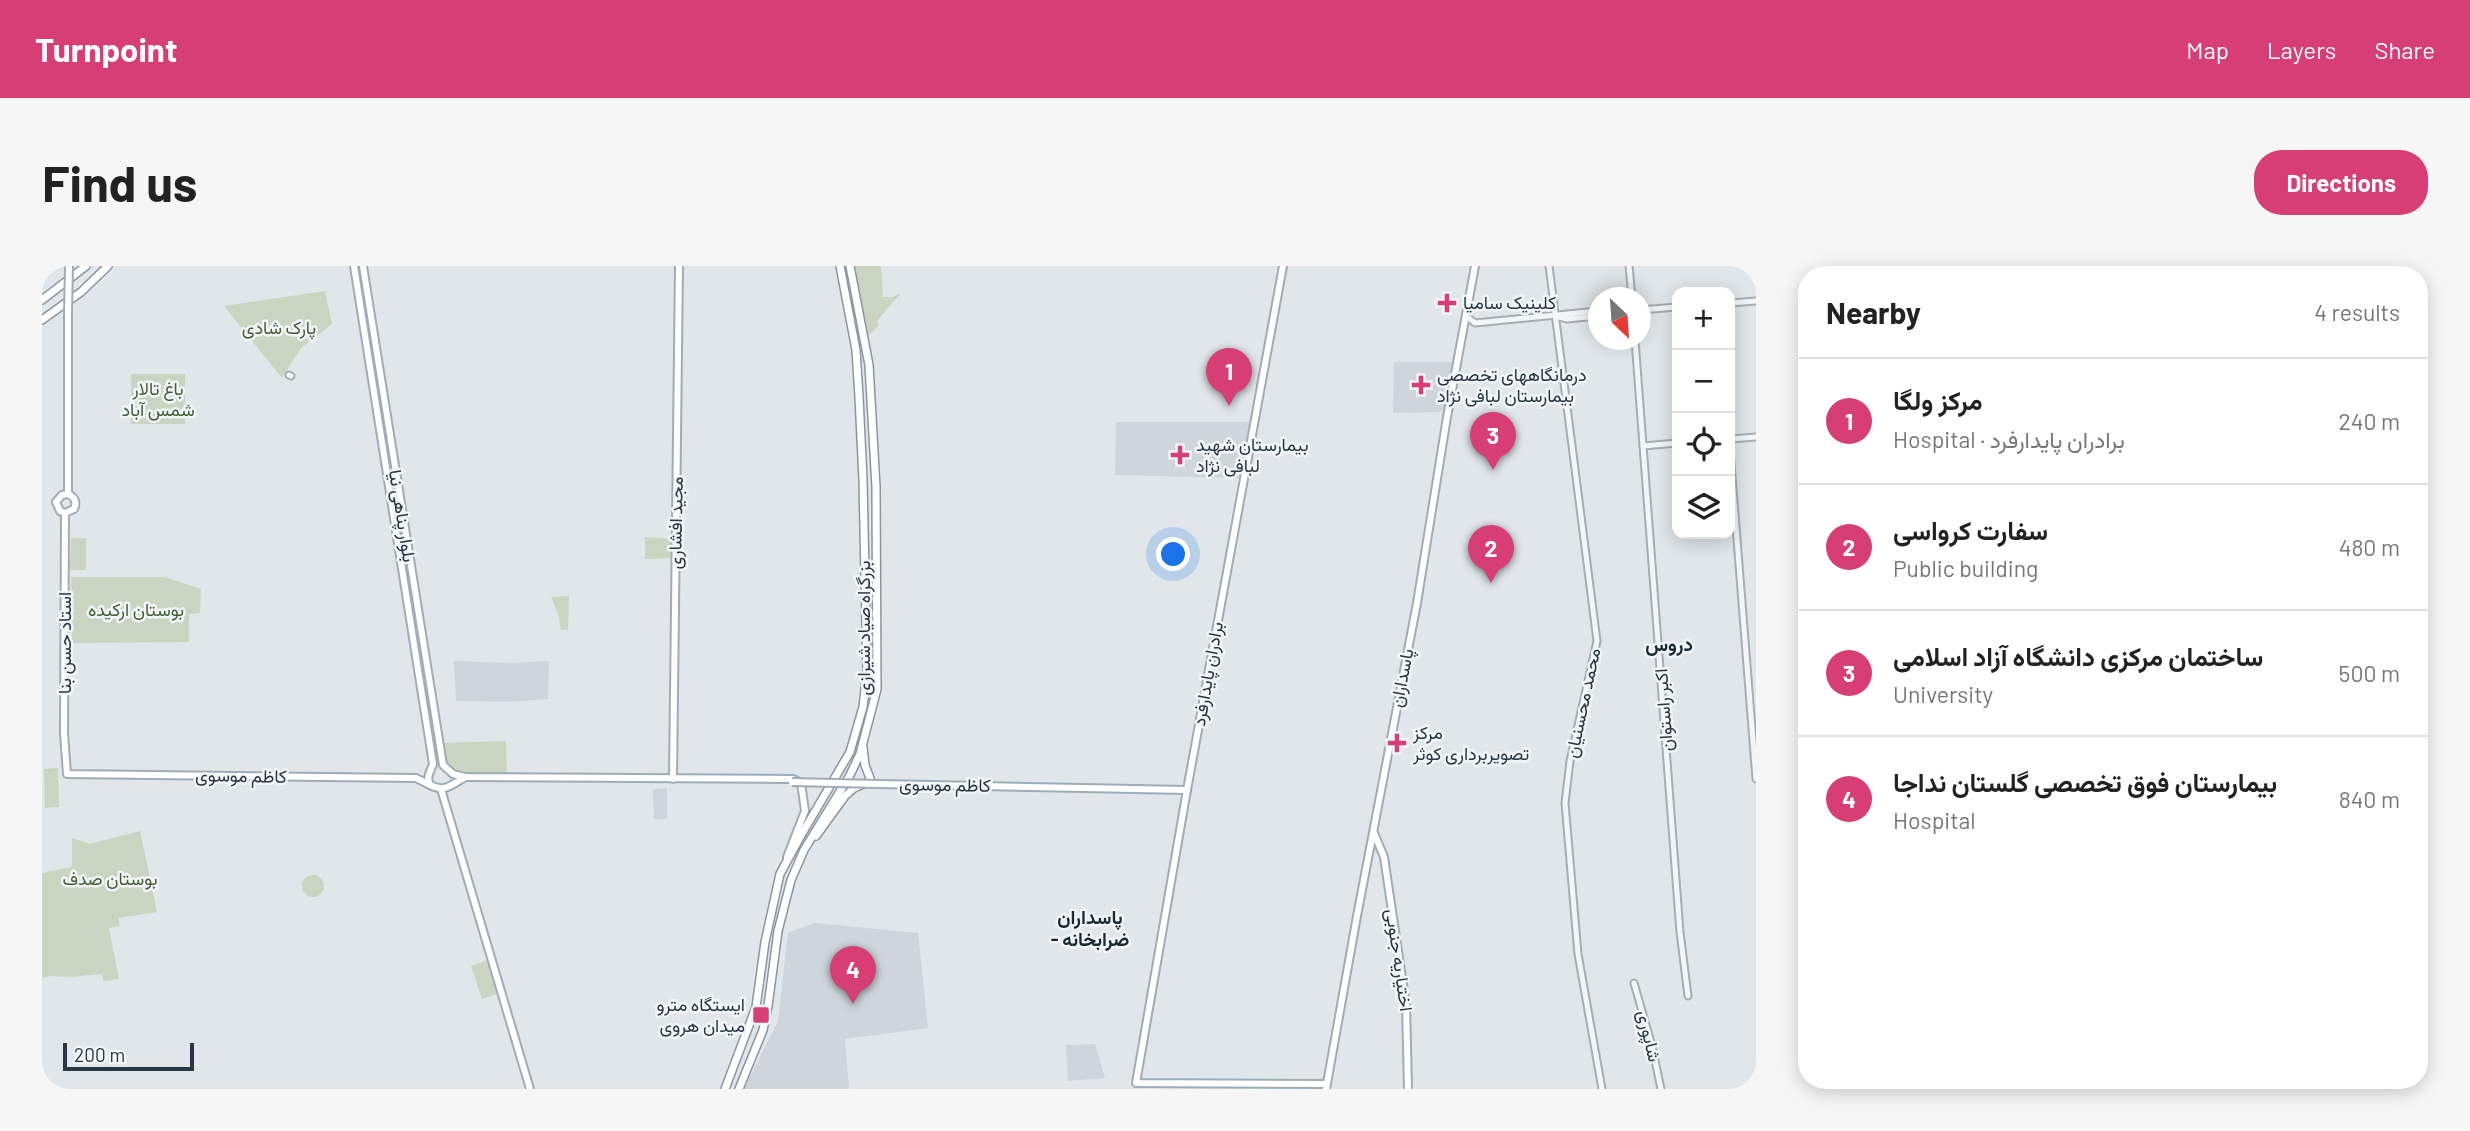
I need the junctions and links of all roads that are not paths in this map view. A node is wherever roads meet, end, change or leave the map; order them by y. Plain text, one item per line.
1 (69, 266) edge
2 (86, 266) edge
3 (108, 266) edge
4 (354, 266) edge
5 (363, 266) edge
6 (679, 266) edge
7 (840, 266) edge
8 (850, 266) edge
9 (1283, 266) edge
10 (1475, 266) edge
11 (1549, 266) edge
12 (1629, 266) edge
13 (1631, 287) edge
14 (42, 300) edge
15 (1756, 302) edge
16 (1735, 303) edge
17 (1672, 307) edge
18 (1651, 309) edge
19 (1588, 314) edge
20 (1466, 316) junction
21 (1556, 316) junction
22 (42, 320) edge
23 (368, 326) junction
24 (1636, 350) edge
25 (1756, 438) edge
26 (1735, 439) edge
27 (1672, 443) edge
28 (1643, 446) junction
29 (1732, 476) edge
30 (68, 494) junction
31 (65, 513) junction
32 (422, 640) junction
33 (413, 641) junction
34 (863, 747) junction
35 (67, 774) joint
36 (453, 774) junction
37 (465, 778) junction
38 (673, 779) junction
39 (1756, 779) edge
40 (793, 780) junction
41 (430, 785) junction
42 (451, 786) junction
43 (441, 789) junction
44 (1187, 790) junction
45 (1374, 833) junction
46 (804, 850) junction
47 (780, 874) junction
48 (1634, 983) dead end
49 (1645, 992) dead end
50 (1688, 996) dead end
51 (1640, 998) junction
52 (1327, 1087) edge
53 (530, 1089) edge
54 (725, 1089) edge
55 (739, 1089) edge
56 (1408, 1089) edge
57 (1602, 1089) edge
58 (1661, 1089) edge

1 - 30 main road, bridge
2 - 14 highway
3 - 22 highway
4 - 23 main road, بلوار پناهی نیا
5 - 23 main road, بلوار پناهی نیا
6 - 38 main road, مجید افشاری
7 - 47 highway, بزرگراه صیاد شیرازی
8 - 34 highway, بزرگراه صیاد شیرازی
9 - 44 main road, برادران پایدارفرد
10 - 20 main road, پاسداران
11 - 21 street, محمد محسنیان
12 - 13 street
15 - 16 street
17 - 18 street
19 - 21 street
20 - 21 street
20 - 45 main road, پاسداران
21 - 57 street, محمد محسنیان
23 - 32 main road, بلوار پناهی نیا
23 - 33 main road, بلوار پناهی نیا
24 - 28 street, اکبر راستوان
25 - 26 street
27 - 28 street
28 - 50 street, اکبر راستوان
29 - 39 street
30 - 31 main road
30 - 31 main road
31 - 35 main road, استاد حسن بنا
32 - 33 main road
32 - 36 main road, بلوار پناهی نیا
33 - 41 main road, بلوار پناهی نیا
34 - 46 highway, بزرگراه صیاد شیرازی
34 - 46 highway
35 - 41 main road, کاظم موسوی
36 - 37 main road
36 - 42 main road
37 - 38 main road, کاظم موسوی
37 - 42 main road
38 - 40 main road, کاظم موسوی
40 - 44 main road, کاظم موسوی, bridge
40 - 47 main road
41 - 43 main road
42 - 43 main road
43 - 53 main road
44 - 52 main road, برادران پایدارفرد
45 - 52 main road, پاسداران
45 - 56 main road, اختیاریه جنوبی
46 - 55 highway, بزرگراه صیاد شیرازی
47 - 54 highway, بزرگراه صیاد شیرازی
48 - 51 street, شاپوری
49 - 51 street
51 - 58 street, شاپوری

